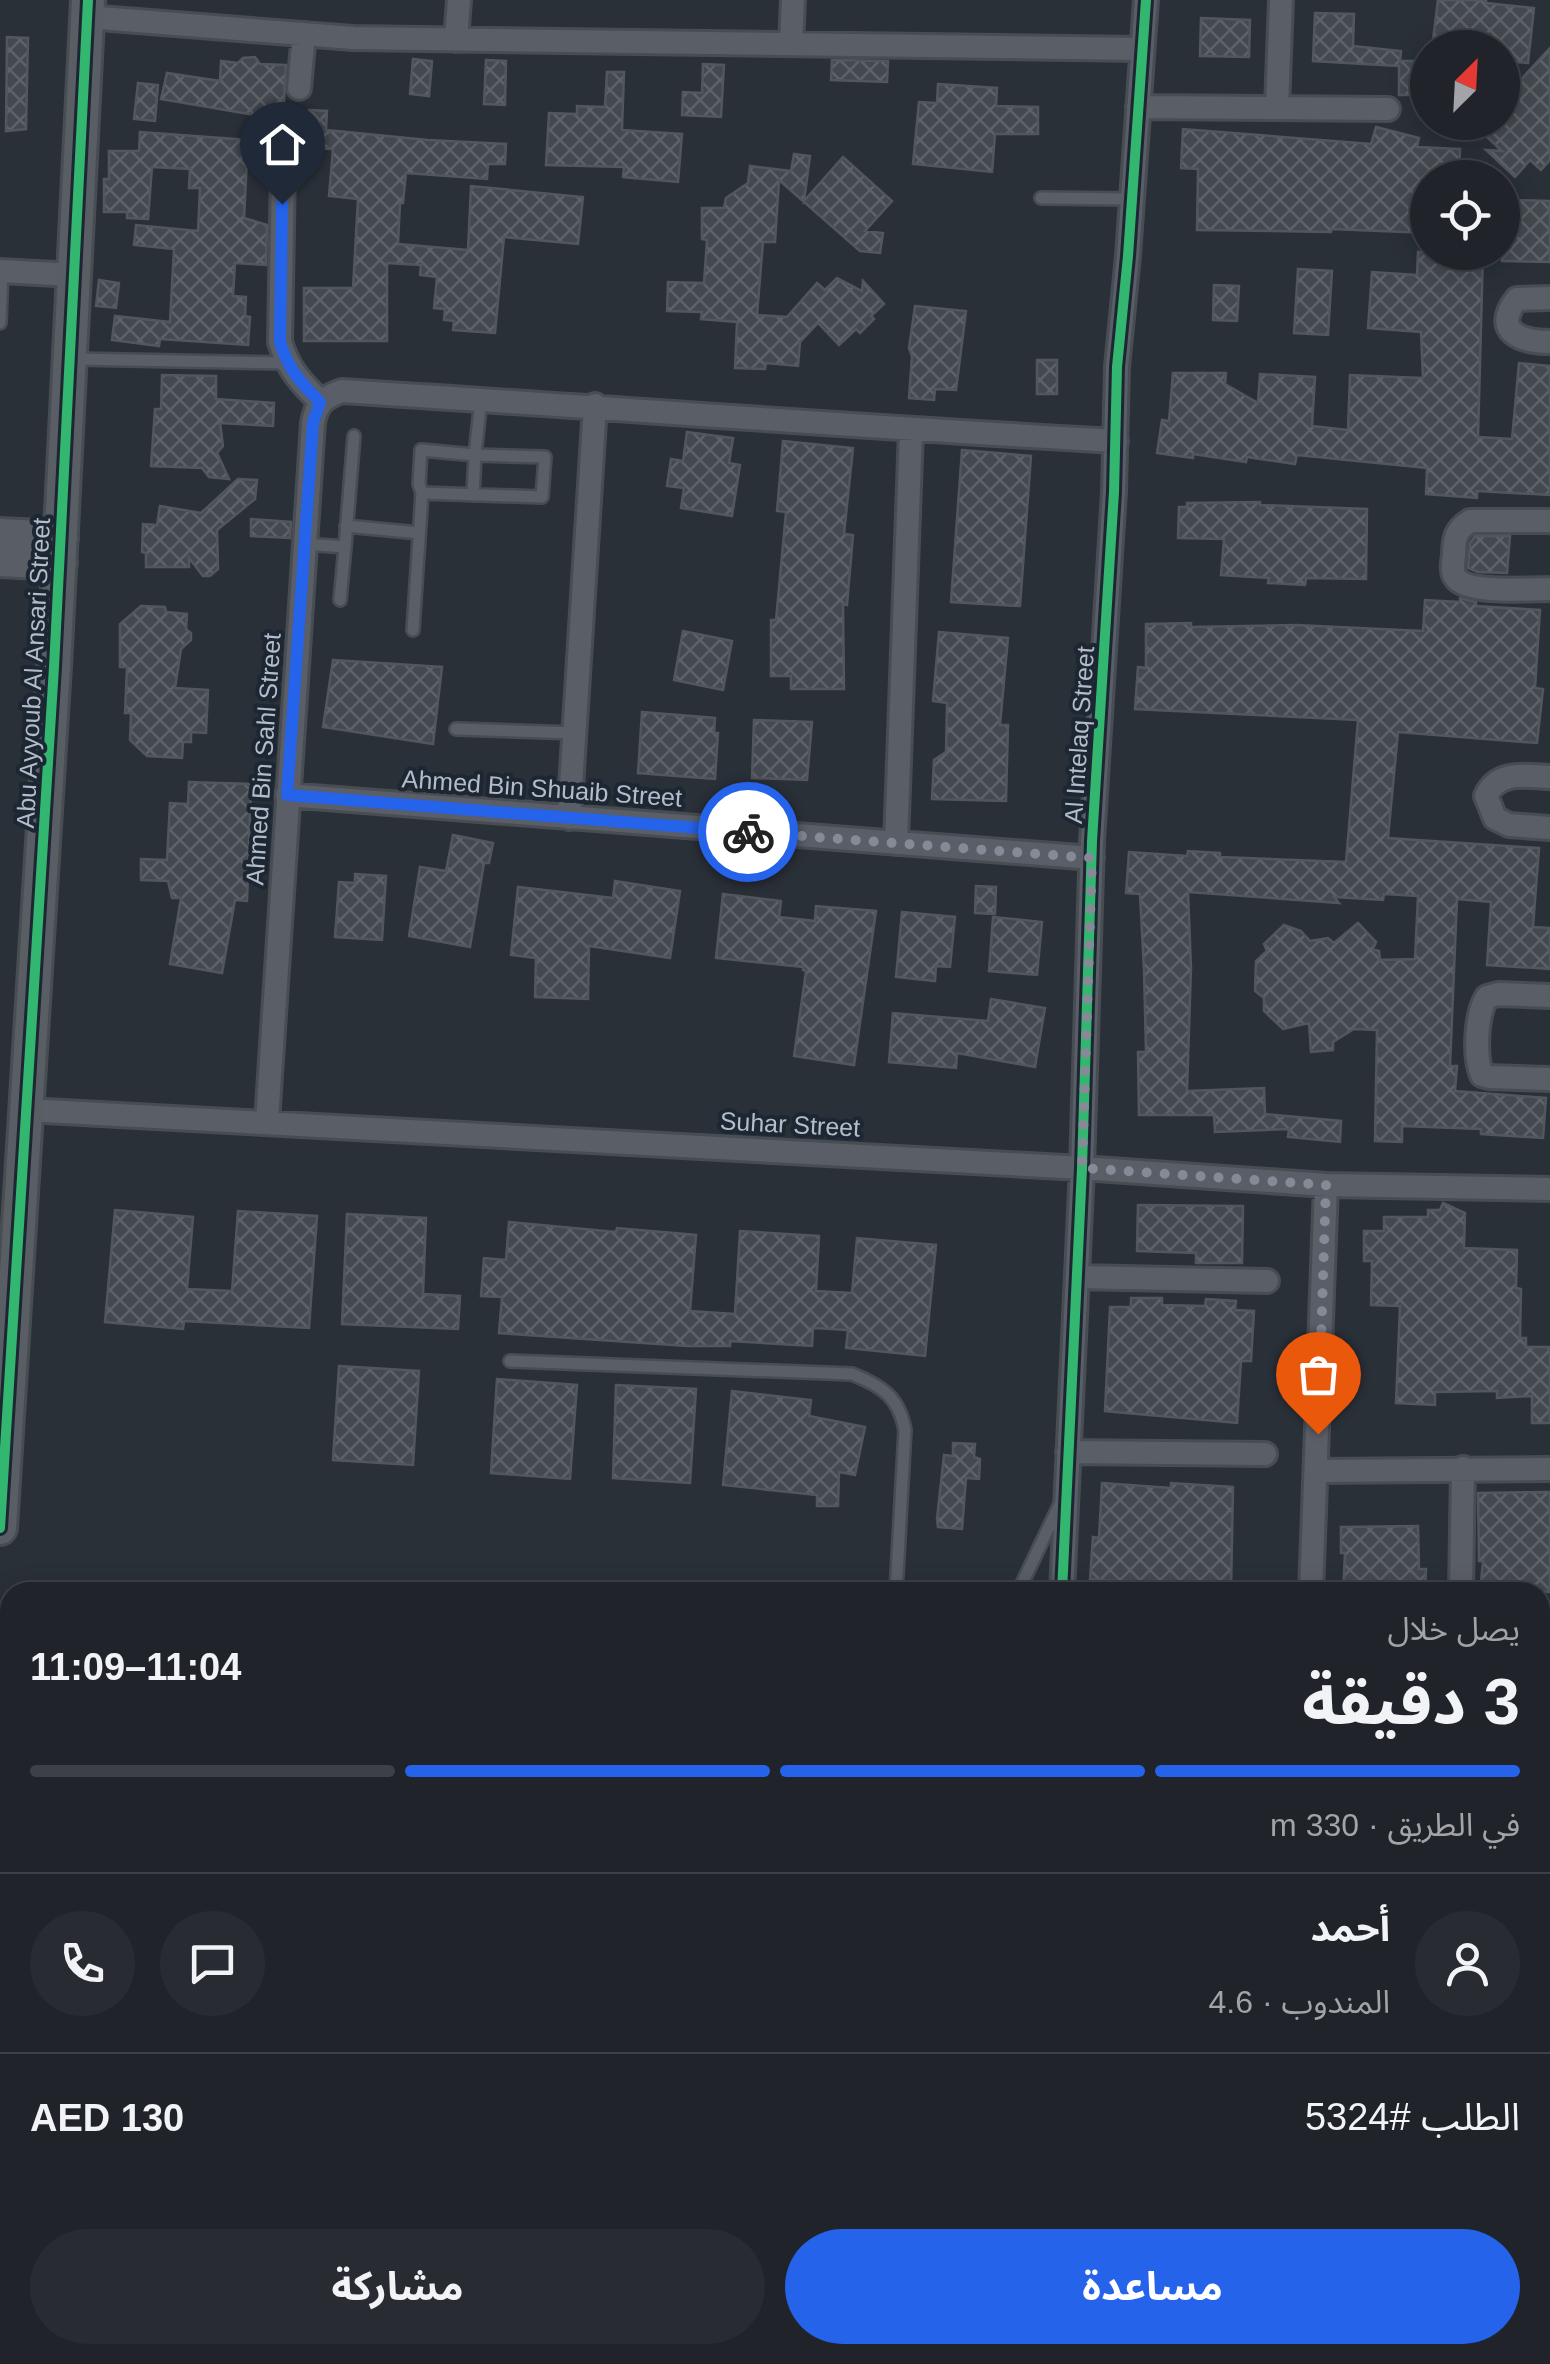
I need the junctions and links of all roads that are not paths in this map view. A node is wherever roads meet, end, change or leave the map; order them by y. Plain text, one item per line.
1 (459, 0) edge
2 (793, 0) edge
3 (1146, 0) edge
4 (1281, 0) edge
5 (87, 8) edge
6 (304, 34) junction
7 (456, 40) junction
8 (790, 44) junction
9 (1142, 50) junction
10 (299, 88) dead end
11 (1277, 106) junction
12 (1138, 108) junction
13 (1388, 109) dead end
14 (283, 169) dead end
15 (1041, 198) dead end
16 (1132, 198) junction
17 (1, 271) edge
18 (74, 275) junction
19 (1550, 298) edge
20 (0, 323) edge
21 (1550, 342) edge
22 (70, 359) junction
23 (286, 363) junction
24 (481, 399) junction
25 (320, 402) junction
26 (595, 405) junction
27 (911, 430) junction
28 (354, 436) dead end
29 (1116, 441) junction
30 (475, 454) junction
31 (422, 493) junction
32 (473, 495) junction
33 (1550, 521) edge
34 (346, 526) junction
35 (419, 533) junction
36 (0, 535) edge
37 (305, 544) junction
38 (345, 547) junction
39 (60, 551) junction
40 (0, 560) edge
41 (1550, 589) edge
42 (340, 600) dead end
43 (413, 630) dead end
44 (456, 728) dead end
45 (575, 732) junction
46 (1550, 777) edge
47 (287, 795) junction
48 (569, 818) junction
49 (1550, 828) edge
50 (896, 842) junction
51 (1092, 858) junction
52 (1550, 996) edge
53 (1550, 1079) edge
54 (27, 1110) junction
55 (267, 1121) junction
56 (1082, 1168) junction
57 (1326, 1185) junction
58 (1550, 1189) edge
59 (10, 1208) edge
60 (1077, 1276) junction
61 (1267, 1282) dead end
62 (510, 1361) dead end
63 (1068, 1452) junction
64 (1264, 1454) dead end
65 (1463, 1468) junction
66 (1550, 1470) edge
67 (1316, 1472) junction
68 (1066, 1486) junction
69 (0, 1528) edge
70 (897, 1582) edge
71 (1023, 1582) edge
72 (1062, 1582) edge
73 (1311, 1582) edge
74 (1461, 1582) edge

1 - 7 street
2 - 8 street
3 - 9 street, Al Intelaq Street
4 - 11 street
5 - 6 street
5 - 18 street, Abu Ayyoub Al Ansari Street
6 - 7 street
6 - 10 street
7 - 8 street
8 - 9 street
9 - 12 street, Al Intelaq Street
11 - 12 street
11 - 13 street
12 - 16 street, Al Intelaq Street
14 - 23 street
15 - 16 lane
16 - 29 street, Al Intelaq Street
17 - 18 street
17 - 20 lane
18 - 22 street, Abu Ayyoub Al Ansari Street
19 - 21 street
22 - 23 lane
22 - 39 street, Abu Ayyoub Al Ansari Street
23 - 25 street
24 - 25 street
24 - 26 street
24 - 30 lane
25 - 37 street, Ahmed Bin Sahl Street
26 - 27 street
26 - 45 street
27 - 29 street
27 - 50 street
28 - 34 lane
29 - 51 street, Al Intelaq Street
30 - 31 lane
30 - 32 lane
30 - 32 lane
31 - 32 lane
31 - 35 lane
33 - 41 street
34 - 35 lane
34 - 38 lane
35 - 43 lane
36 - 39 street
37 - 38 lane
37 - 47 street, Ahmed Bin Sahl Street
38 - 42 lane
39 - 40 street
39 - 54 street, Abu Ayyoub Al Ansari Street
44 - 45 lane
45 - 48 street
46 - 49 street
47 - 48 street, Ahmed Bin Shuaib Street
47 - 55 street, Ahmed Bin Sahl Street
48 - 50 street, Ahmed Bin Shuaib Street
50 - 51 street, Ahmed Bin Shuaib Street
51 - 56 street, Al Intelaq Street
52 - 53 street
54 - 55 street, Suhar Street
54 - 59 street, Abu Ayyoub Al Ansari Street
55 - 56 street, Suhar Street
56 - 57 street, Suhar Street
56 - 60 street, Al Intelaq Street
57 - 58 street, Suhar Street
57 - 67 street
59 - 69 street, Abu Ayyoub Al Ansari Street
60 - 61 street
60 - 63 street, Al Intelaq Street
62 - 70 lane
63 - 64 street
63 - 68 street, Al Intelaq Street
65 - 66 street
65 - 67 street
65 - 74 street
67 - 73 street
68 - 71 lane, Al Intelaq Street
68 - 72 street, Al Intelaq Street

